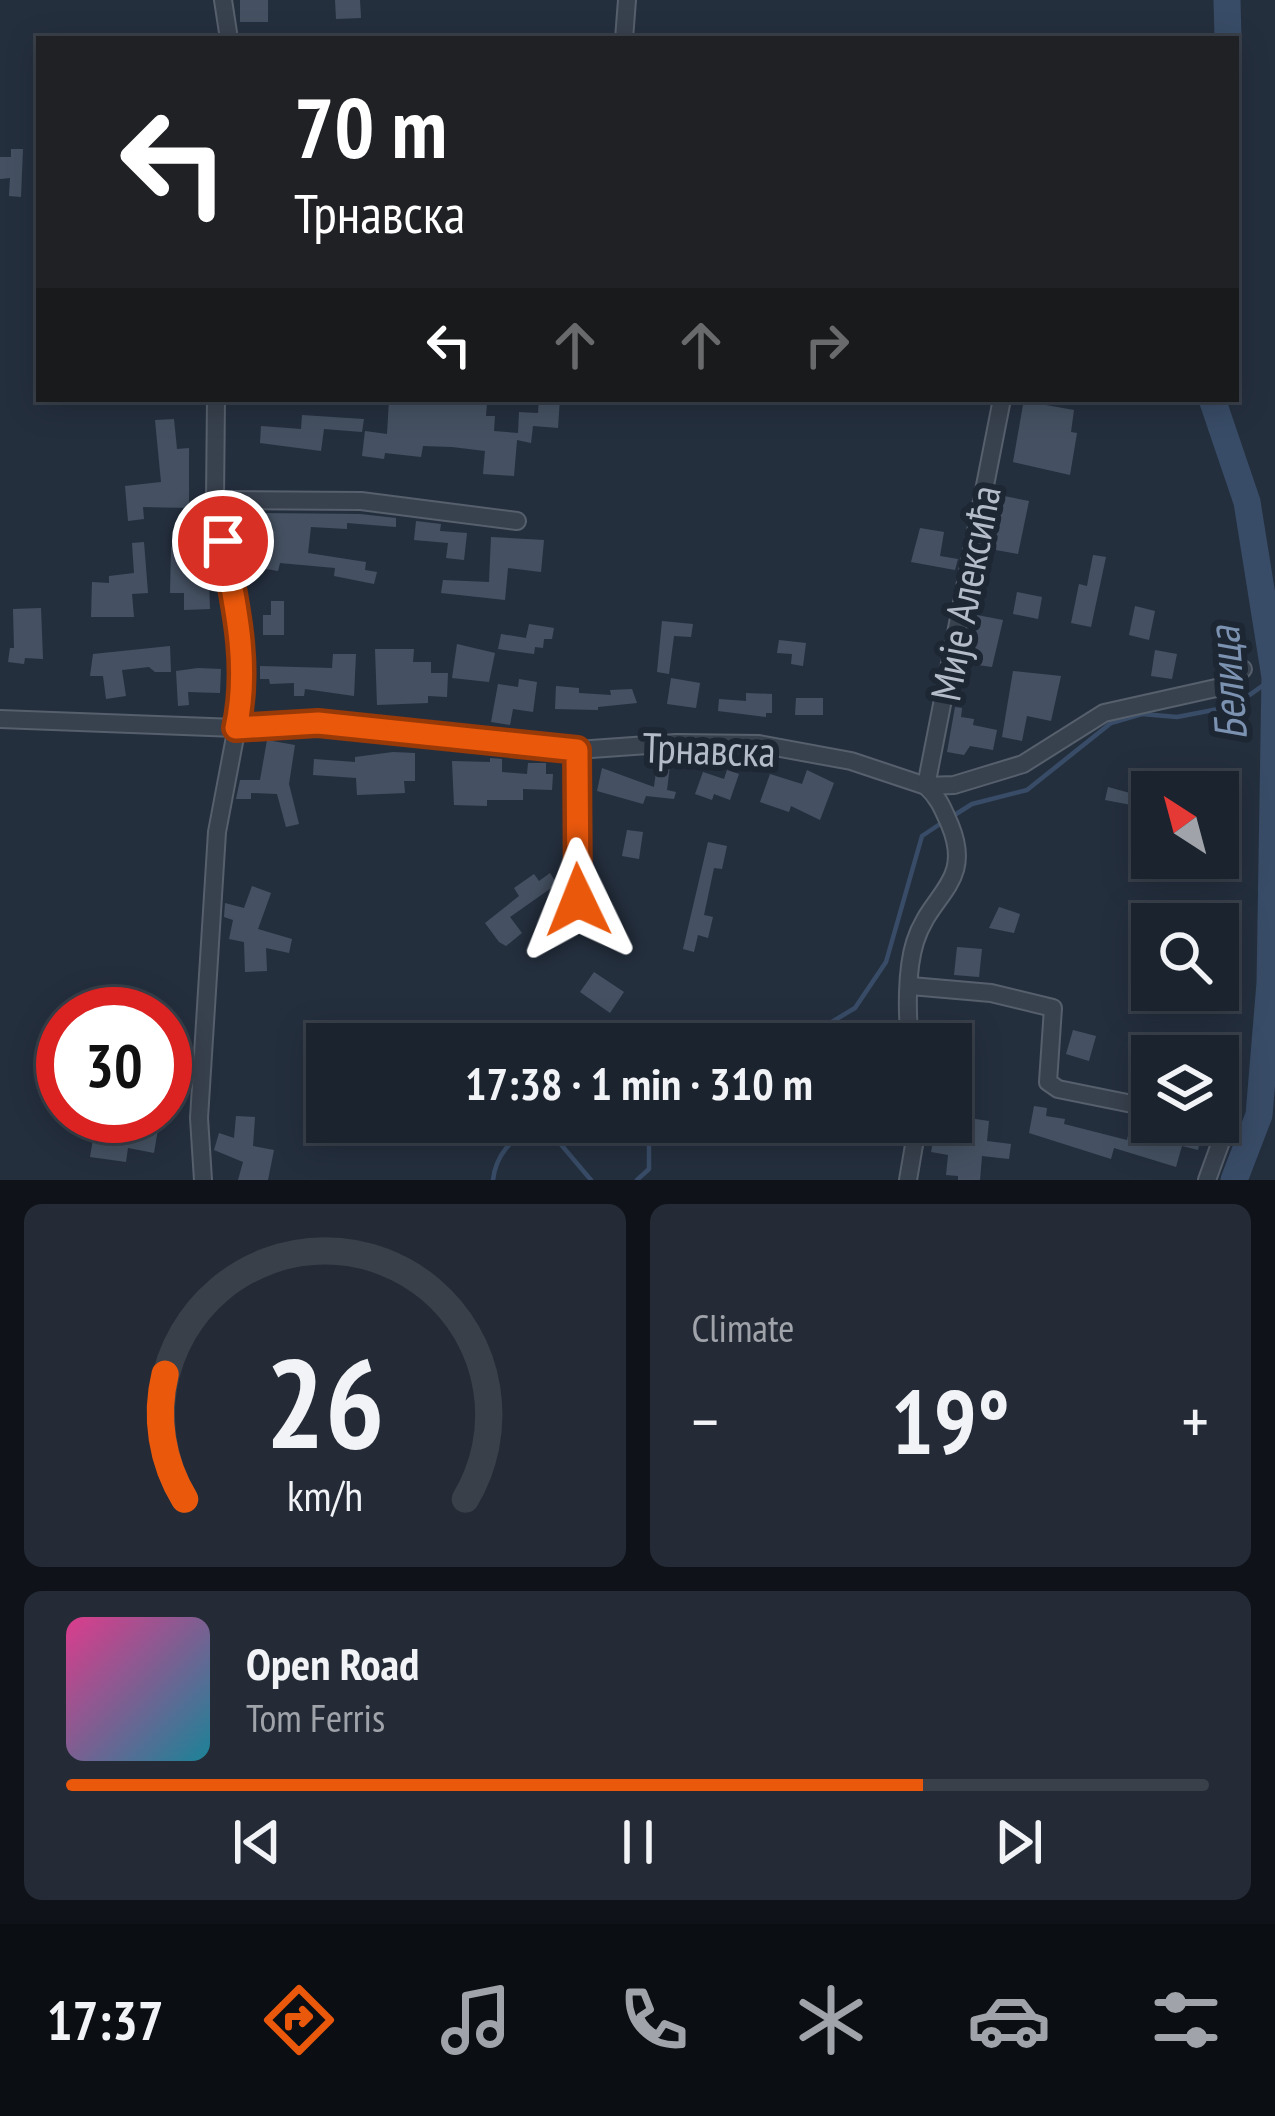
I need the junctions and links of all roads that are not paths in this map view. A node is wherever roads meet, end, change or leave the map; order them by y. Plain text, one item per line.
1 (223, 0) edge
2 (628, 0) edge
3 (229, 36) edge
4 (624, 36) edge
5 (216, 402) edge
6 (1001, 402) edge
7 (215, 500) junction
8 (517, 521) dead end
9 (1243, 668) dead end
10 (0, 719) edge
11 (236, 728) junction
12 (577, 750) junction
13 (926, 786) junction
14 (578, 900) dead end
15 (911, 986) junction
16 (910, 1023) edge
17 (1131, 1104) edge
18 (914, 1143) edge
19 (1220, 1143) edge
20 (203, 1180) edge
21 (908, 1180) edge
22 (1207, 1180) edge

1 - 3 street
2 - 4 street
5 - 7 street
6 - 13 street, Мије Алексића
7 - 8 street
7 - 11 street
9 - 13 street, Трнавска
10 - 11 street, Трнавска
11 - 12 street, Трнавска
11 - 20 street
12 - 13 street, Трнавска
12 - 14 street
13 - 15 street
15 - 16 street
15 - 17 street
18 - 21 street
19 - 22 street

